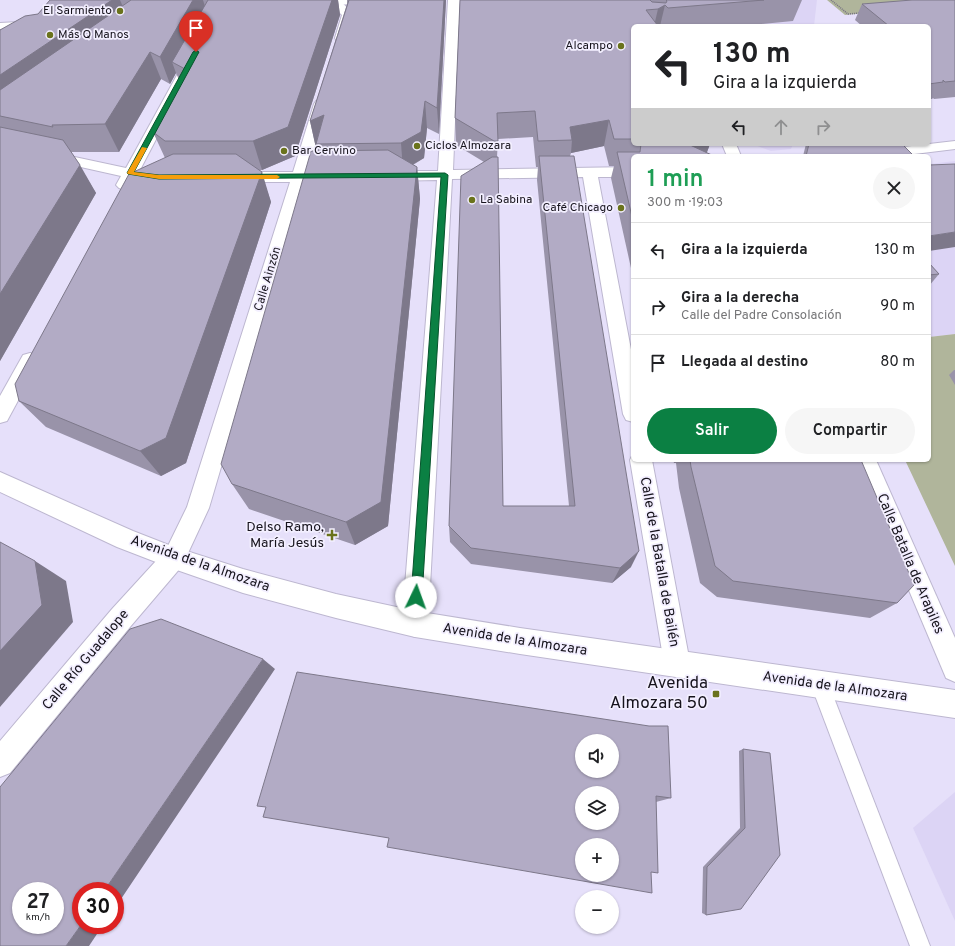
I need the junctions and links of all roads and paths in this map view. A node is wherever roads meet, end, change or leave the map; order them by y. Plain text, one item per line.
1 (366, 0) edge
2 (454, 0) edge
3 (831, 0) edge
4 (334, 1) edge
5 (296, 5) edge
6 (862, 13) dead end
7 (0, 26) edge
8 (19, 37) edge
9 (203, 39) edge
10 (337, 50) edge
11 (326, 87) edge
12 (0, 144) edge
13 (955, 145) edge
14 (877, 154) edge
15 (631, 172) edge
16 (130, 173) junction
17 (590, 173) junction
18 (445, 175) junction
19 (372, 176) edge
20 (174, 177) edge
21 (221, 177) edge
22 (299, 177) junction
23 (326, 177) edge
24 (117, 199) edge
25 (38, 345) edge
26 (631, 403) edge
27 (0, 415) edge
28 (641, 462) edge
29 (866, 462) edge
30 (0, 482) edge
31 (174, 558) junction
32 (415, 624) junction
33 (677, 664) junction
34 (955, 668) edge
35 (820, 685) junction
36 (955, 704) edge
37 (0, 763) edge
38 (920, 946) edge

1 - 4 street
2 - 18 street
3 - 6 path
4 - 5 street
4 - 10 street
7 - 8 street
9 - 16 street
11 - 22 street, Calle Ainzón
12 - 16 street
13 - 14 street
15 - 17 street
16 - 20 street
16 - 24 street
17 - 18 street
17 - 26 street
18 - 19 street
18 - 32 street
21 - 22 street
22 - 23 street
22 - 31 street, Calle Ainzón
25 - 27 street
28 - 33 street, Calle de la Batalla de Bailén
29 - 34 street, Calle Batalla de Arapiles
30 - 31 street, Avenida de la Almozara
31 - 32 street, Avenida de la Almozara
31 - 37 street, Calle Río Guadalope
32 - 33 street, Avenida de la Almozara
33 - 35 street, Avenida de la Almozara
35 - 36 street, Avenida de la Almozara
35 - 38 lane

